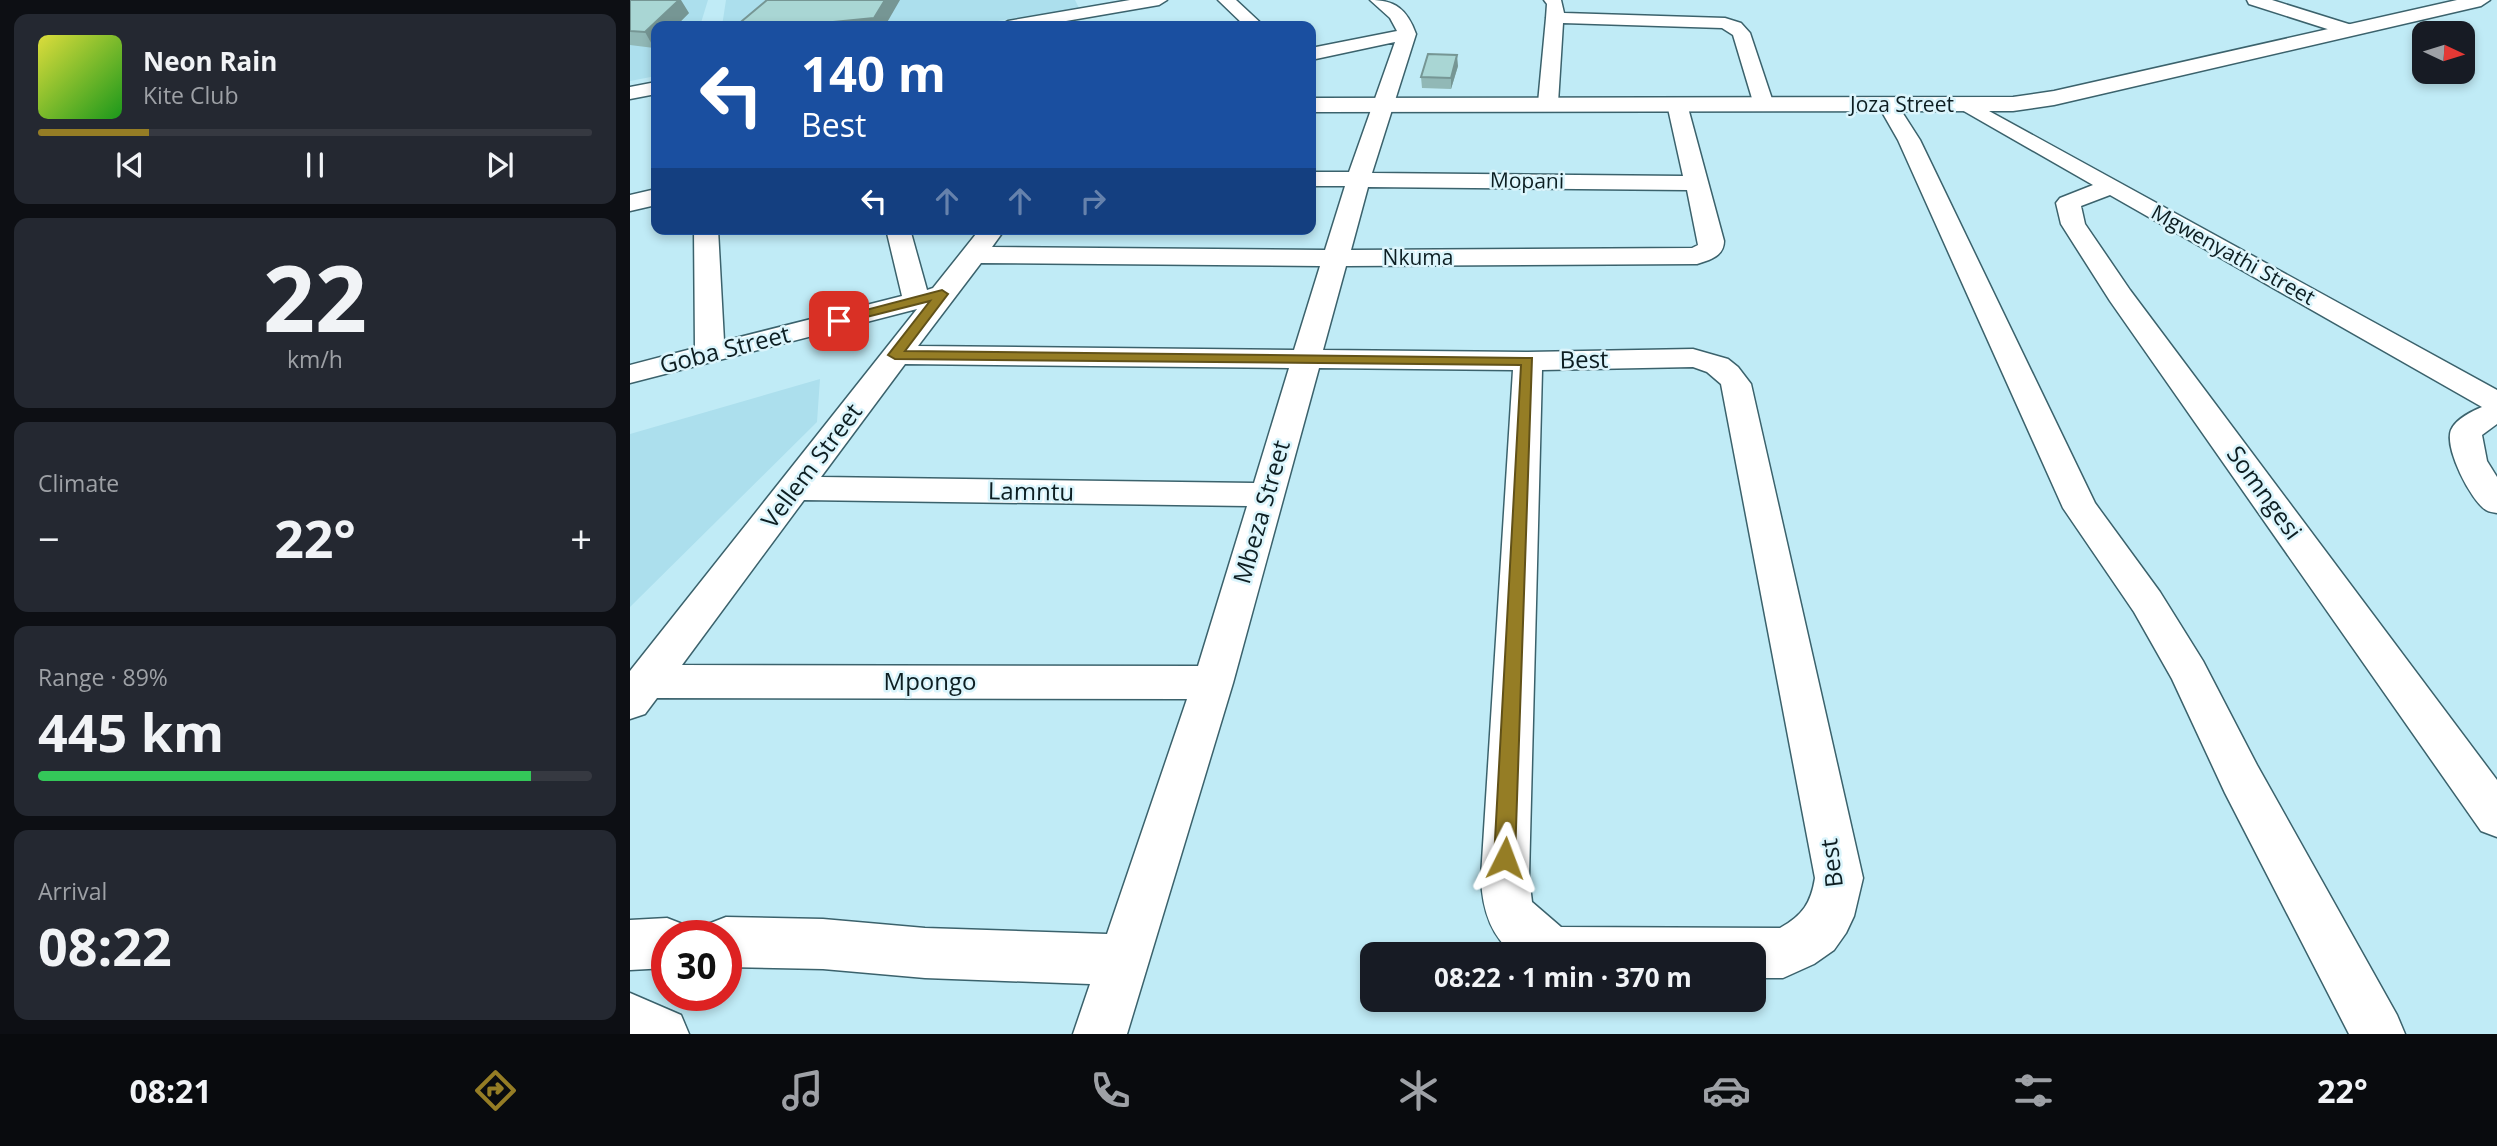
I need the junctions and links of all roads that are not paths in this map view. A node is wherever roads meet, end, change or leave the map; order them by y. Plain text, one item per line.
1 (1159, 0) edge
2 (1226, 0) edge
3 (2481, 0) edge
4 (2270, 1) edge
5 (1107, 4) edge
6 (1554, 9) edge
7 (1394, 10) edge
8 (1030, 21) edge
9 (1120, 21) edge
10 (1249, 21) edge
11 (2349, 30) junction
12 (1316, 51) edge
13 (651, 89) edge
14 (630, 93) edge
15 (1548, 103) junction
16 (1385, 104) junction
17 (1676, 104) junction
18 (1316, 105) edge
19 (1764, 105) junction
20 (1888, 105) junction
21 (1969, 106) junction
22 (1316, 179) edge
23 (1358, 180) junction
24 (1696, 183) junction
25 (2111, 187) junction
26 (651, 198) edge
27 (630, 203) edge
28 (706, 235) edge
29 (901, 235) edge
30 (983, 242) edge
31 (1336, 258) junction
32 (930, 297) junction
33 (710, 354) junction
34 (895, 355) junction
35 (1308, 359) junction
36 (1528, 361) junction
37 (630, 374) edge
38 (2497, 403) edge
39 (2497, 413) edge
40 (795, 488) junction
41 (1267, 495) junction
42 (2497, 501) edge
43 (1213, 683) junction
44 (639, 691) edge
45 (2497, 816) edge
46 (742, 942) edge
47 (651, 944) edge
48 (630, 945) edge
49 (1123, 960) junction
50 (630, 1019) edge
51 (662, 1034) edge
52 (1100, 1034) edge
53 (2378, 1034) edge

1 - 5 street
2 - 10 street
3 - 11 street, Joza Street
4 - 11 street
5 - 8 street
5 - 9 street
6 - 15 street
6 - 19 street
7 - 12 street
7 - 16 street, Mbeza Street
11 - 21 street, Joza Street
13 - 14 street
15 - 16 street, Joza Street
15 - 17 street, Joza Street
16 - 18 street, Joza Street
16 - 23 street, Mbeza Street
17 - 19 street, Joza Street
17 - 24 street, Nkuma
19 - 20 street, Joza Street
20 - 21 street, Joza Street
20 - 53 street
21 - 25 street, Mgwenyathi Street
22 - 23 street, Mopani
23 - 24 street, Mopani
23 - 31 street, Mbeza Street
24 - 31 street, Nkuma
25 - 38 street, Mgwenyathi Street
25 - 45 street, Somngesi
26 - 27 street
28 - 33 street
29 - 32 street
30 - 31 street, Nkuma
30 - 32 street, Vellem Street
31 - 35 street, Mbeza Street
32 - 33 street, Goba Street
32 - 34 street, Vellem Street
33 - 37 street, Goba Street
34 - 35 street, Best
34 - 40 street, Vellem Street
35 - 36 street, Best
35 - 41 street, Mbeza Street
36 - 36 street, Best
39 - 42 street
40 - 41 street, Lamntu
40 - 44 street, Vellem Street
41 - 43 street, Mbeza Street
43 - 44 street, Mpongo
43 - 49 street, Mbeza Street
46 - 49 street
47 - 48 street
49 - 52 street, Mbeza Street
50 - 51 street

